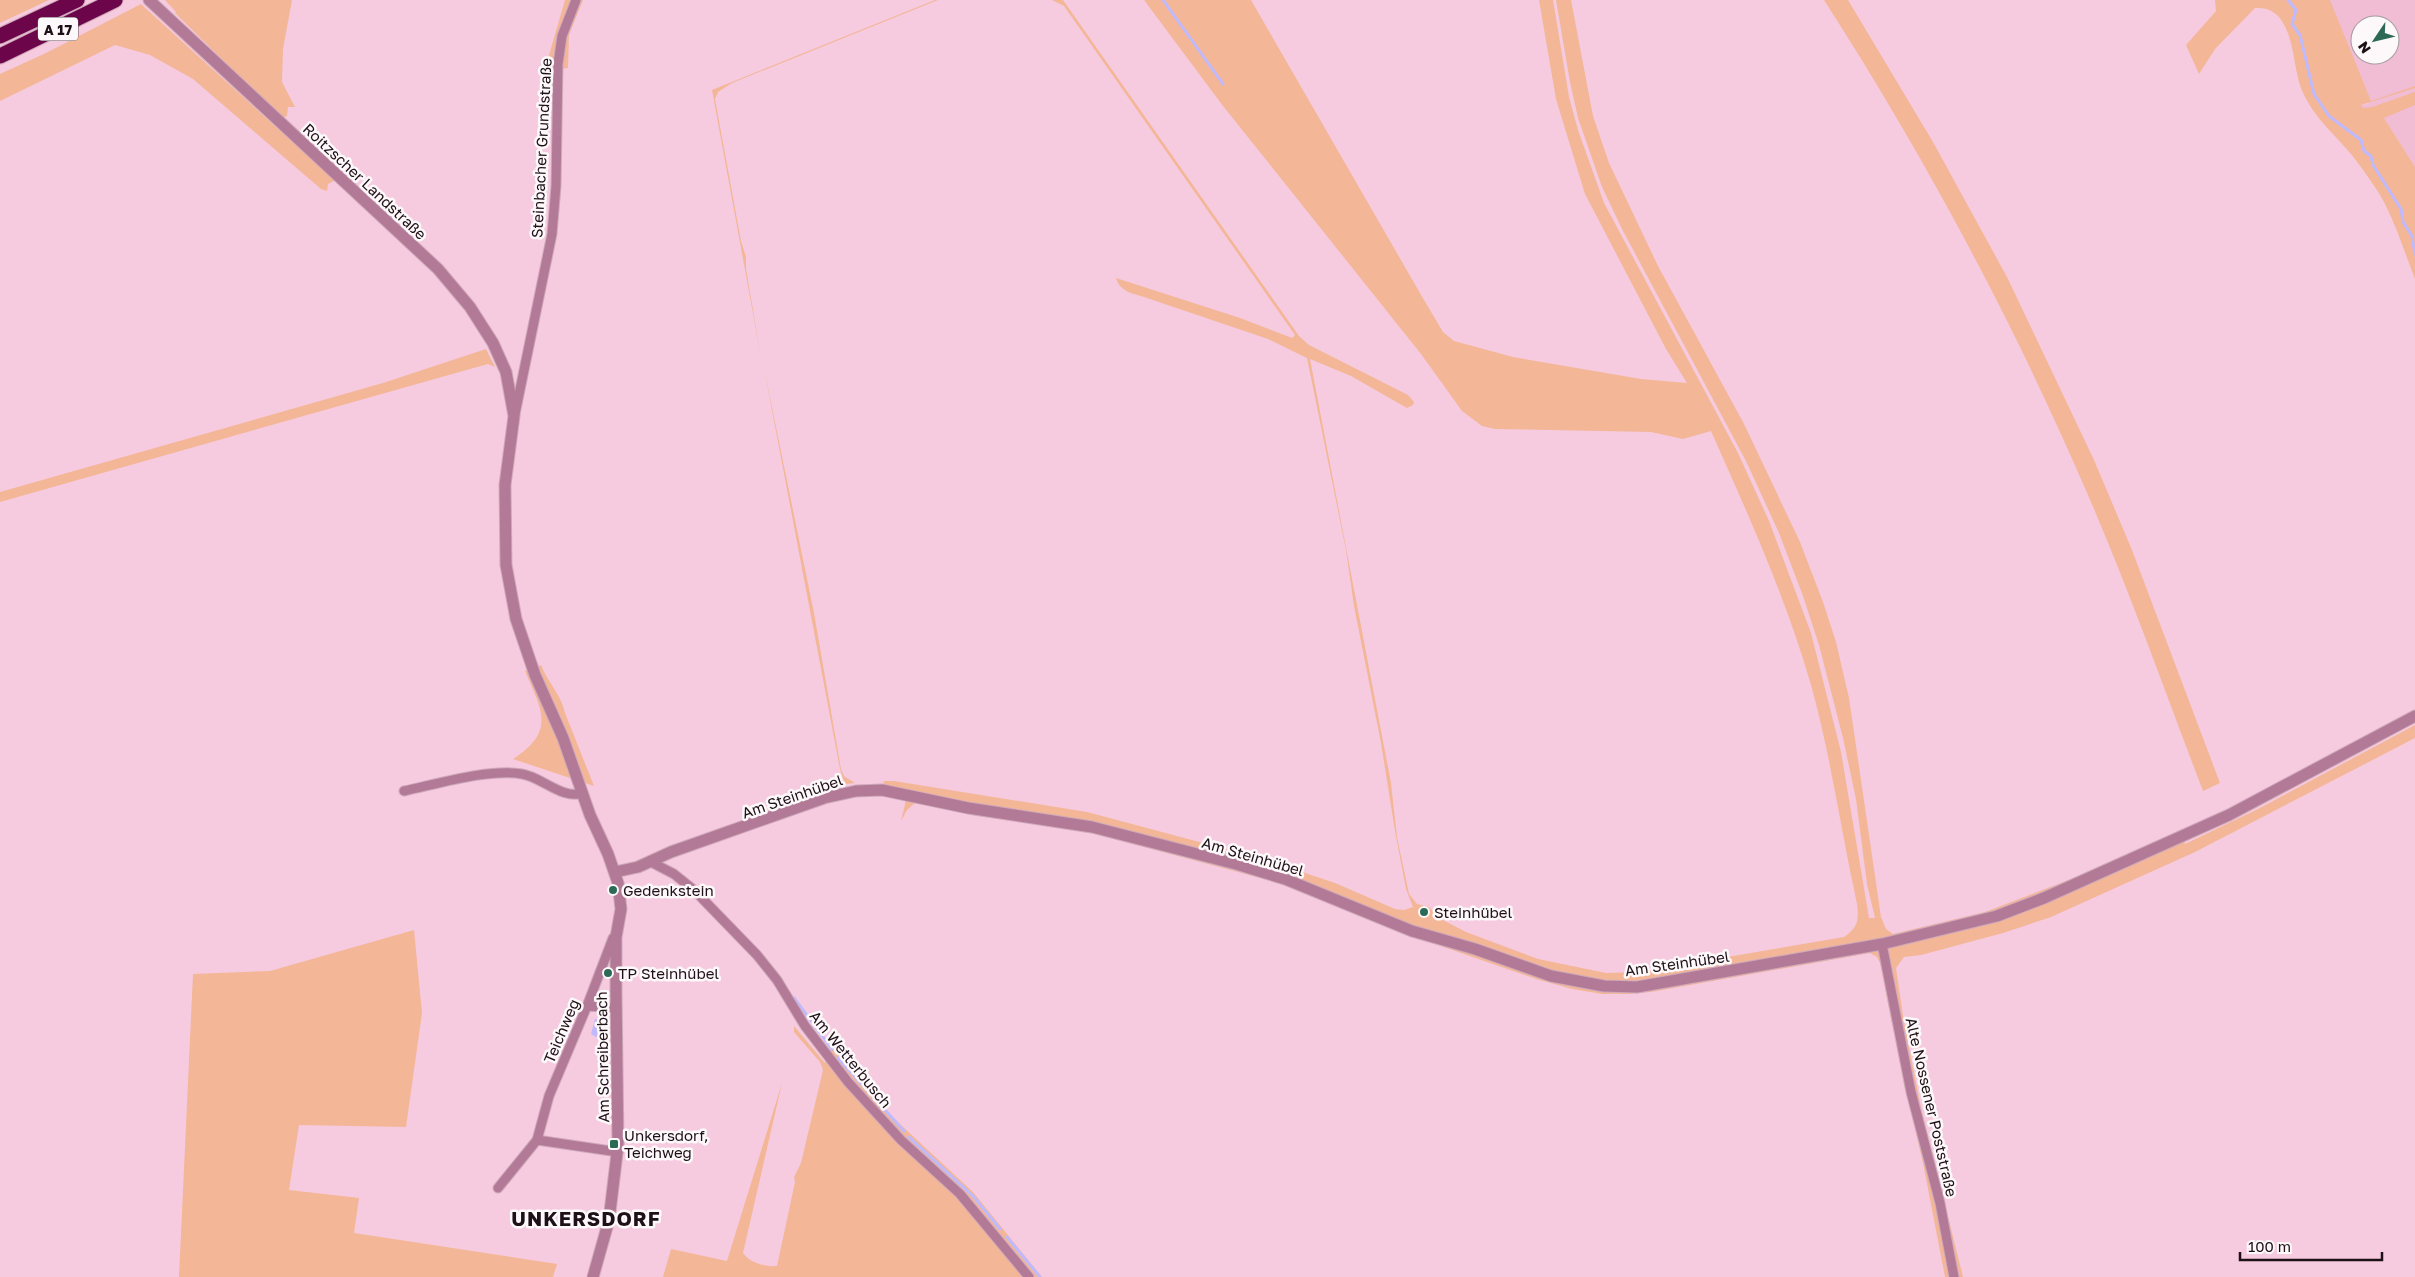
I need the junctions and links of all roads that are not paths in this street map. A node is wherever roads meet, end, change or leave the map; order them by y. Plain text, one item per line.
1 (77, 0) edge
2 (115, 0) edge
3 (148, 0) edge
4 (576, 0) edge
5 (0, 36) edge
6 (0, 56) edge
7 (524, 370) junction
8 (506, 372) junction
9 (514, 416) junction
10 (2415, 716) edge
11 (579, 781) joint
12 (404, 791) dead end
13 (583, 793) junction
14 (651, 862) junction
15 (616, 872) junction
16 (616, 938) junction
17 (1882, 944) junction
18 (587, 1006) junction
19 (616, 1008) junction
20 (537, 1140) junction
21 (618, 1152) junction
22 (498, 1188) dead end
23 (593, 1277) edge
24 (1030, 1277) edge
25 (1954, 1277) edge

1 - 5 highway, A 17
2 - 6 highway, A 17
3 - 8 street, Roitzscher Landstraße
4 - 7 street, Steinbacher Grundstraße
7 - 8 street
7 - 9 street, Steinbacher Grundstraße
8 - 9 street, Roitzscher Landstraße
9 - 11 street, Roitzscher Landstraße
10 - 17 street, Am Steinhübel
11 - 13 street, Am Schreiberbach
12 - 13 street
13 - 15 street, Am Schreiberbach
14 - 15 street, Am Steinhübel
14 - 17 street, Am Steinhübel
14 - 24 street, Am Wetterbusch
15 - 16 street, Am Schreiberbach
16 - 18 street, Teichweg
16 - 19 street, Am Schreiberbach
17 - 25 street, Alte Nossener Poststraße
18 - 19 street
18 - 20 street, Teichweg
19 - 21 street, Am Schreiberbach
20 - 21 street
20 - 22 street, Teichweg
21 - 23 street, Am Schreiberbach

